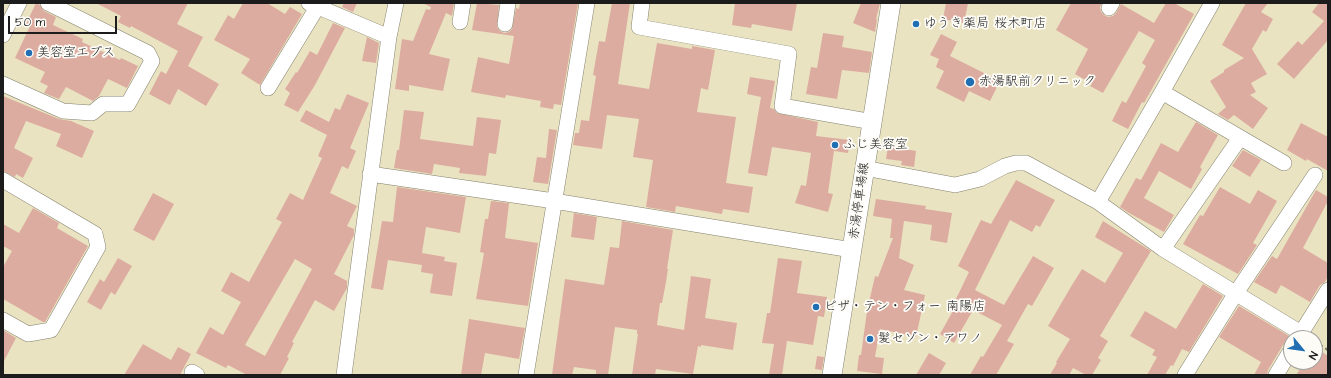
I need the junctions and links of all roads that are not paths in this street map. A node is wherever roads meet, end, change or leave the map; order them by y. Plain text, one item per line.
1 (19, 3) edge
2 (48, 3) edge
3 (396, 3) edge
4 (463, 3) edge
5 (508, 3) edge
6 (587, 3) edge
7 (642, 3) edge
8 (891, 3) edge
9 (1212, 3) edge
10 (313, 5) edge
11 (460, 22) dead end
12 (505, 24) dead end
13 (3, 35) edge
14 (389, 37) junction
15 (3, 84) edge
16 (268, 88) dead end
17 (1162, 92) junction
18 (873, 122) junction
19 (1240, 138) junction
20 (1284, 163) dead end
21 (864, 168) junction
22 (370, 174) junction
23 (1315, 175) dead end
24 (3, 180) edge
25 (554, 201) junction
26 (1098, 202) junction
27 (1163, 249) junction
28 (852, 250) junction
29 (1328, 290) edge
30 (1236, 293) junction
31 (3, 320) edge
32 (1290, 330) edge
33 (1303, 330) edge
34 (1283, 363) edge
35 (344, 375) edge
36 (526, 375) edge
37 (832, 375) edge
38 (1185, 375) edge
39 (1276, 375) edge

1 - 13 street
2 - 15 street
3 - 14 street
4 - 11 street
5 - 12 street
6 - 25 street
7 - 18 street
8 - 18 main road, 赤湯停車場線
9 - 17 street
10 - 14 street
10 - 16 street
14 - 22 street
17 - 19 street
17 - 26 street
18 - 21 main road, 赤湯停車場線
19 - 20 street
19 - 27 street
21 - 26 street
21 - 28 main road, 赤湯停車場線
22 - 25 street
22 - 35 street
23 - 30 street
24 - 31 street
25 - 28 street
25 - 36 street
26 - 27 street
27 - 30 street
28 - 37 main road, 赤湯停車場線
29 - 33 street
30 - 32 street
30 - 38 street
34 - 39 street

